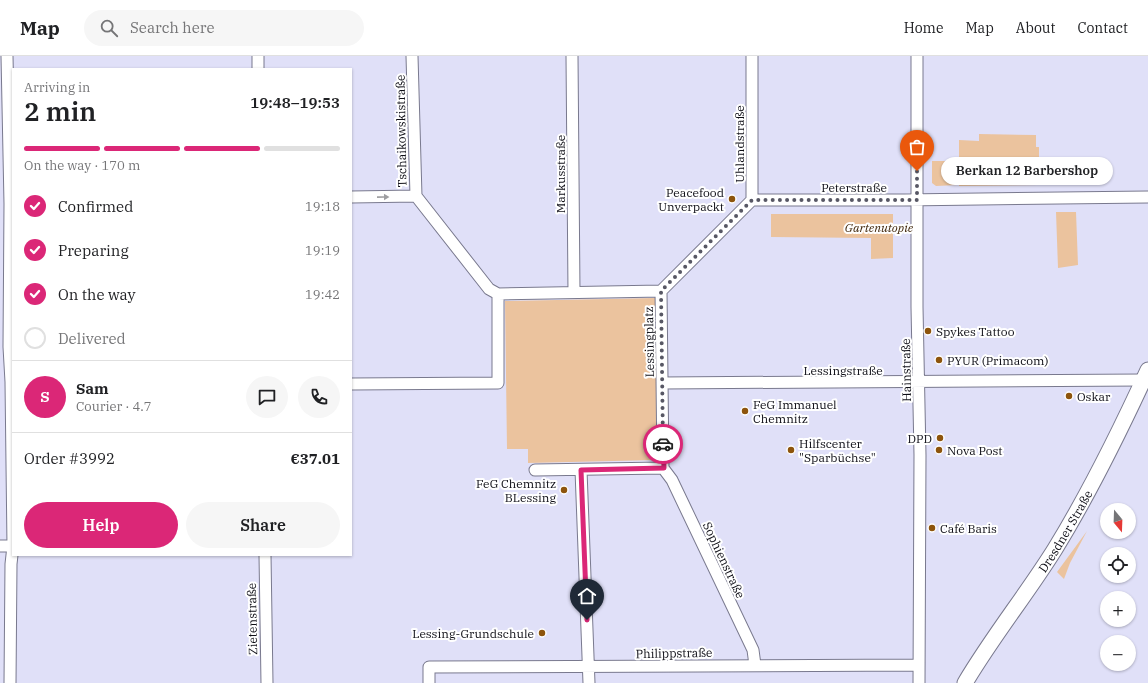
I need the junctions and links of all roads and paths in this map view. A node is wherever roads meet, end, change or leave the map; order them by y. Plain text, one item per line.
1 (7, 56) edge
2 (258, 56) edge
3 (412, 56) edge
4 (572, 56) edge
5 (752, 56) edge
6 (917, 56) edge
7 (258, 68) edge
8 (416, 196) junction
9 (352, 197) edge
10 (1148, 197) edge
11 (752, 200) junction
12 (917, 200) junction
13 (12, 204) edge
14 (661, 291) junction
15 (574, 292) junction
16 (498, 294) junction
17 (1146, 375) edge
18 (12, 382) edge
19 (919, 382) junction
20 (662, 383) junction
21 (352, 384) edge
22 (664, 468) junction
23 (535, 470) dead end
24 (581, 470) junction
25 (0, 546) edge
26 (12, 546) edge
27 (12, 555) edge
28 (265, 556) edge
29 (755, 665) junction
30 (919, 665) junction
31 (589, 668) junction
32 (10, 683) edge
33 (266, 683) edge
34 (429, 683) edge
35 (589, 683) edge
36 (919, 683) edge
37 (966, 683) edge

1 - 13 street
2 - 7 street
3 - 8 street, Tschaikowskistraße
4 - 15 street, Markusstraße
5 - 11 street, Uhlandstraße
6 - 12 street, Hainstraße
9 -> 8 street
8 - 16 street, Tschaikowskistraße
10 - 12 street, Peterstraße
11 - 12 street, Peterstraße
11 - 14 street
12 - 19 street, Hainstraße
13 - 18 street
14 - 15 street, Lessingplatz
14 - 20 street, Lessingplatz
15 - 16 street, Lessingplatz
16 - 21 street
17 - 19 street, Lessingstraße
17 - 37 main road, Dresdner Straße
19 - 20 street, Lessingstraße
19 - 30 street, Hainstraße
20 - 22 street, Lessingplatz
22 - 24 street
22 - 29 street, Sophienstraße
23 - 24 street
24 - 31 street
25 - 26 street
27 - 32 street
28 - 33 street, Zietenstraße
29 - 30 street, Philippstraße
29 - 31 street, Philippstraße
30 - 36 street, Hainstraße
31 - 34 street, Philippstraße
31 - 35 street

